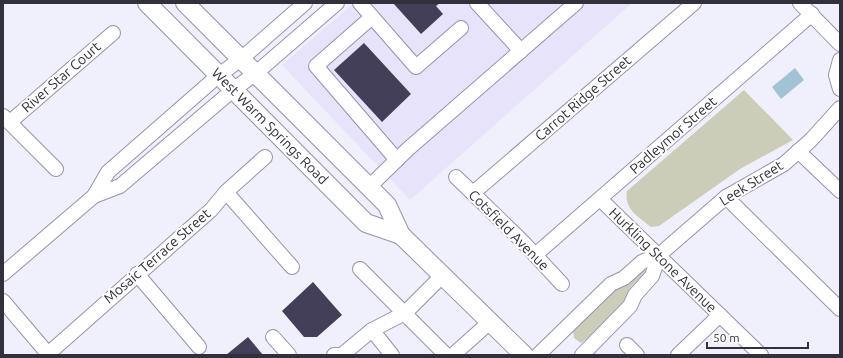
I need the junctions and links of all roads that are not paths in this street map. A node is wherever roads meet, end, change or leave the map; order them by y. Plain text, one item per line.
1 (147, 3) edge
2 (185, 3) edge
3 (305, 3) edge
4 (337, 3) edge
5 (360, 3) edge
6 (478, 3) edge
7 (576, 3) edge
8 (694, 3) edge
9 (800, 3) edge
10 (812, 14) junction
11 (372, 17) junction
12 (460, 28) dead end
13 (113, 33) dead end
14 (840, 44) edge
15 (521, 51) junction
16 (241, 59) junction
17 (840, 60) edge
18 (219, 74) junction
19 (256, 74) junction
20 (840, 89) edge
21 (233, 90) junction
22 (840, 108) edge
23 (6, 119) edge
24 (798, 151) junction
25 (265, 157) dead end
26 (396, 160) junction
27 (56, 169) dead end
28 (456, 177) dead end
29 (369, 187) junction
30 (840, 191) edge
31 (226, 192) junction
32 (473, 193) junction
33 (94, 196) junction
34 (726, 197) junction
35 (600, 199) junction
36 (401, 235) junction
37 (536, 255) junction
38 (659, 255) junction
39 (292, 267) dead end
40 (360, 269) dead end
41 (3, 274) edge
42 (137, 274) junction
43 (443, 275) junction
44 (562, 284) dead end
45 (3, 301) edge
46 (840, 310) edge
47 (405, 313) junction
48 (720, 315) junction
49 (490, 322) junction
50 (372, 330) junction
51 (273, 337) dead end
52 (199, 347) dead end
53 (48, 354) edge
54 (289, 355) edge
55 (334, 355) edge
56 (392, 355) edge
57 (446, 355) edge
58 (453, 355) edge
59 (524, 355) edge
60 (538, 355) edge
61 (582, 355) edge
62 (678, 355) edge
63 (761, 355) edge

1 - 18 main road, West Warm Springs Road
2 - 16 main road, West Warm Springs Road
3 - 16 street
4 - 19 street
5 - 11 street
6 - 15 street
7 - 15 street
8 - 32 street, Carrot Ridge Street
9 - 10 street
10 - 14 street
10 - 35 street, Padleymor Street
11 - 12 street
11 - 26 street
13 - 23 street, River Star Court
15 - 26 street
16 - 18 street
16 - 19 main road, West Warm Springs Road
17 - 20 street
18 - 21 main road, West Warm Springs Road
18 - 33 street
19 - 21 street
19 - 29 main road, West Warm Springs Road
21 - 33 street
21 - 36 main road, West Warm Springs Road
22 - 24 street, Leek Street
23 - 27 street
24 - 30 street
24 - 34 street, Leek Street
25 - 31 street, Mosaic Terrace Street
26 - 29 street
28 - 32 street, Cotsfield Avenue
29 - 36 main road, West Warm Springs Road
31 - 39 street
31 - 42 street, Mosaic Terrace Street
32 - 37 street, Cotsfield Avenue
33 - 41 street
34 - 38 street, Leek Street
34 - 46 street
35 - 37 street, Padleymor Street
35 - 38 street, Hurkling Stone Avenue
36 - 43 main road, West Warm Springs Road
37 - 44 street, Cotsfield Avenue
38 - 48 street, Hurkling Stone Avenue
38 - 60 street, Leek Street
38 - 61 street
40 - 47 street
42 - 52 street
42 - 53 street, Mosaic Terrace Street
43 - 47 street
43 - 49 main road, West Warm Springs Road
45 - 53 street
47 - 50 street
47 - 57 street
48 - 62 street
48 - 63 street, Hurkling Stone Avenue
49 - 58 street
49 - 59 main road, West Warm Springs Road
50 - 55 street
50 - 56 street
51 - 54 street

